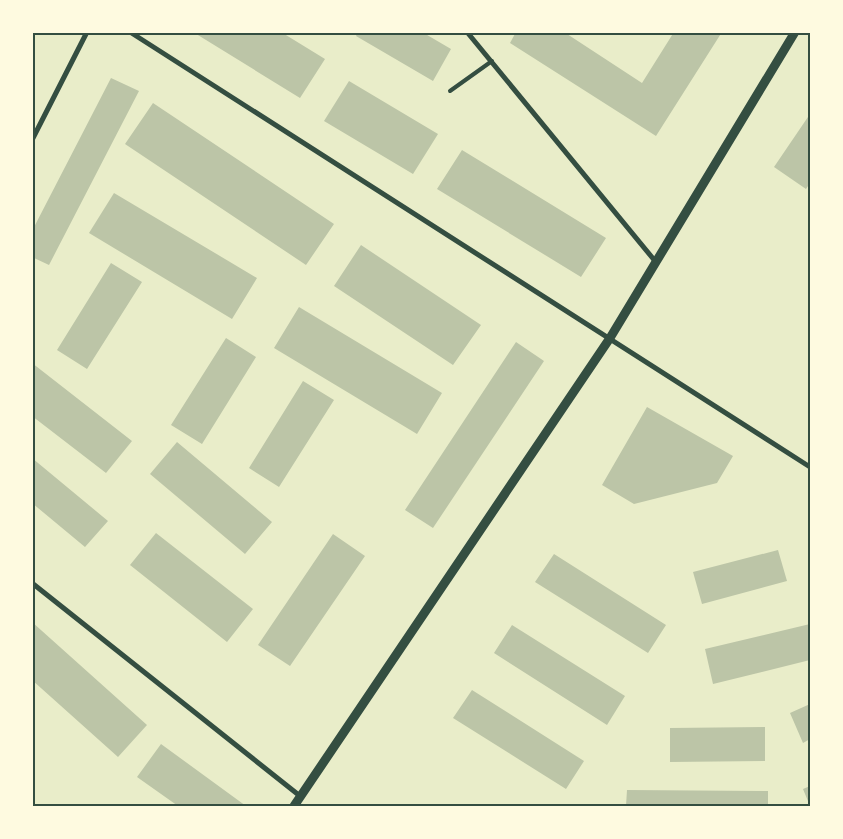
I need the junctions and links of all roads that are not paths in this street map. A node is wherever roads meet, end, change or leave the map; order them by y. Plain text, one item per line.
1 (87, 32) edge
2 (130, 32) edge
3 (468, 32) edge
4 (794, 32) edge
5 (492, 61) junction
6 (450, 91) dead end
7 (32, 140) edge
8 (656, 260) junction
9 (610, 338) junction
10 (810, 467) edge
11 (32, 583) edge
12 (300, 796) junction
13 (294, 806) edge

1 - 7 street
2 - 9 street
3 - 5 street
4 - 8 street
5 - 6 lane
5 - 8 street
8 - 9 street
9 - 10 street
9 - 12 street
11 - 12 street
12 - 13 street

